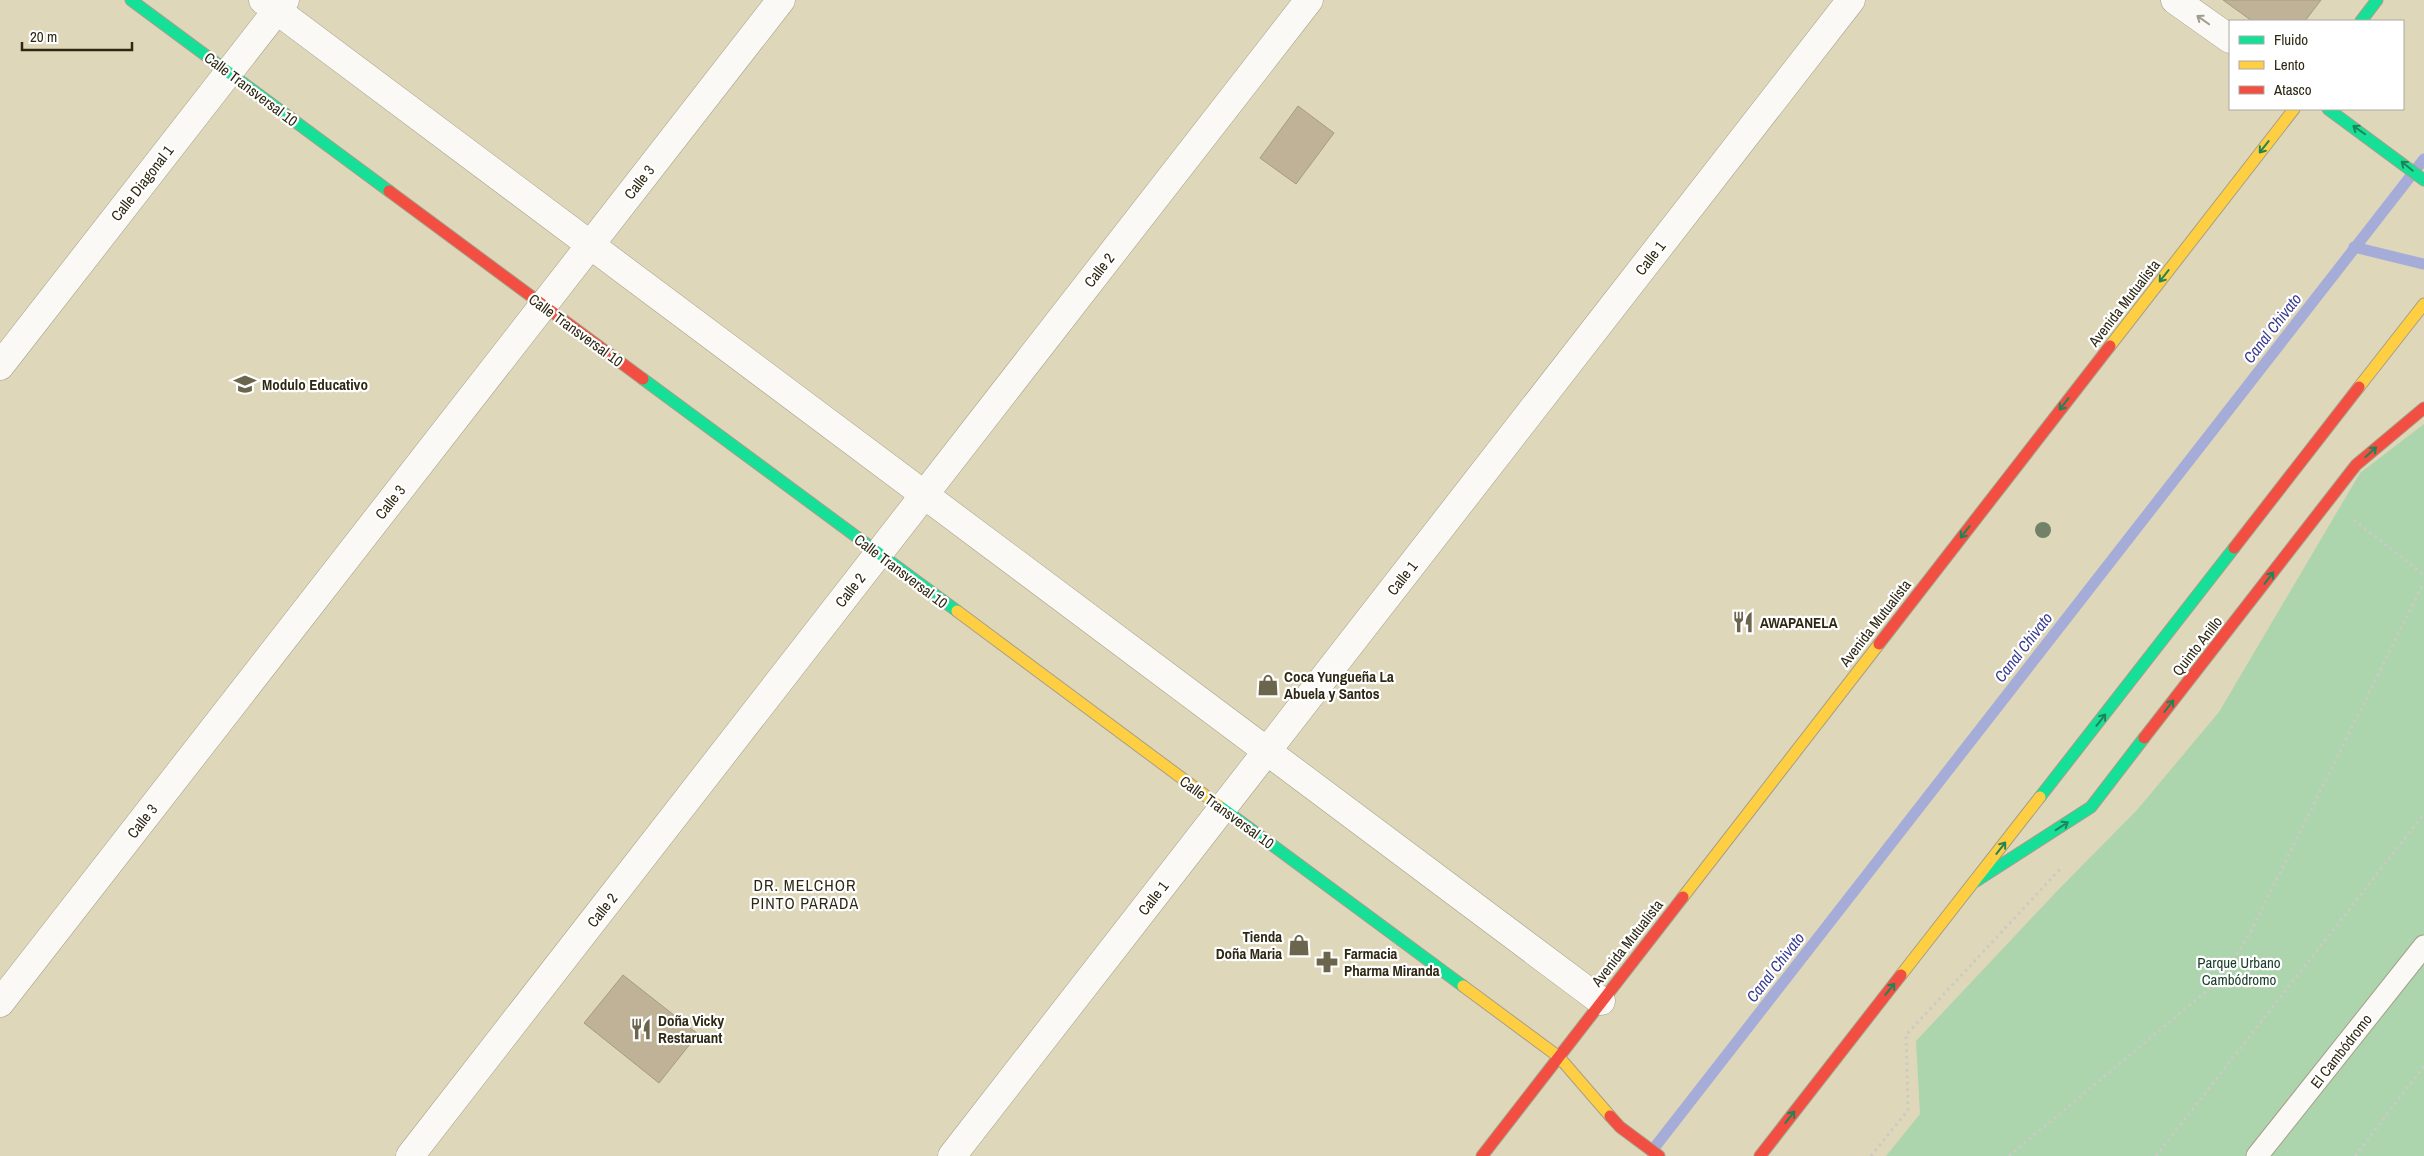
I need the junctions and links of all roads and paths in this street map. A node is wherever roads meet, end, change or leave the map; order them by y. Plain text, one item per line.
1 (131, 0) edge
2 (781, 0) edge
3 (1309, 0) edge
4 (1851, 0) edge
5 (2175, 0) edge
6 (2377, 0) edge
7 (275, 3) edge
8 (2362, 20) edge
9 (2229, 38) edge
10 (228, 72) junction
11 (2293, 110) edge
12 (2329, 110) edge
13 (2424, 180) edge
14 (590, 245) junction
15 (2424, 304) edge
16 (543, 306) junction
17 (0, 366) edge
18 (2424, 408) edge
19 (924, 495) junction
20 (2351, 518) dead end
21 (878, 554) junction
22 (2424, 575) edge
23 (2424, 582) edge
24 (1267, 752) junction
25 (1222, 808) junction
26 (2424, 814) edge
27 (1976, 880) junction
28 (2424, 946) edge
29 (1601, 1001) junction
30 (0, 1003) edge
31 (1559, 1057) junction
32 (2424, 1066) edge
33 (410, 1156) edge
34 (952, 1156) edge
35 (1482, 1156) edge
36 (1659, 1156) edge
37 (1760, 1156) edge
38 (2009, 1156) edge
39 (2156, 1156) edge
40 (2258, 1156) edge
41 (2355, 1156) edge

1 - 10 main road, Calle Transversal 10
2 - 14 street, Calle 3
3 - 19 street, Calle 2
4 - 24 street, Calle 1
9 -> 5 street
6 - 8 main road
7 - 10 street, Calle Diagonal 1
7 - 14 street
10 - 16 main road, Calle Transversal 10
10 - 17 street, Calle Diagonal 1
11 -> 29 main road, Avenida Mutualista
13 -> 12 main road
14 - 16 street, Calle 3
14 - 19 street
27 -> 15 main road
16 - 21 main road, Calle Transversal 10
16 - 30 street, Calle 3
27 -> 18 main road, Quinto Anillo
19 - 21 street, Calle 2
19 - 24 street
20 - 22 path
21 - 25 main road, Calle Transversal 10
21 - 33 street, Calle 2
23 - 38 path
24 - 25 street, Calle 1
24 - 29 street
25 - 31 main road, Calle Transversal 10
25 - 34 street, Calle 1
26 - 39 path
37 -> 27 main road
28 - 40 lane, El Cambódromo
29 - 31 main road, Avenida Mutualista
31 - 35 main road, Avenida Mutualista
31 - 36 main road, Calle Transversal 10
32 - 41 path

